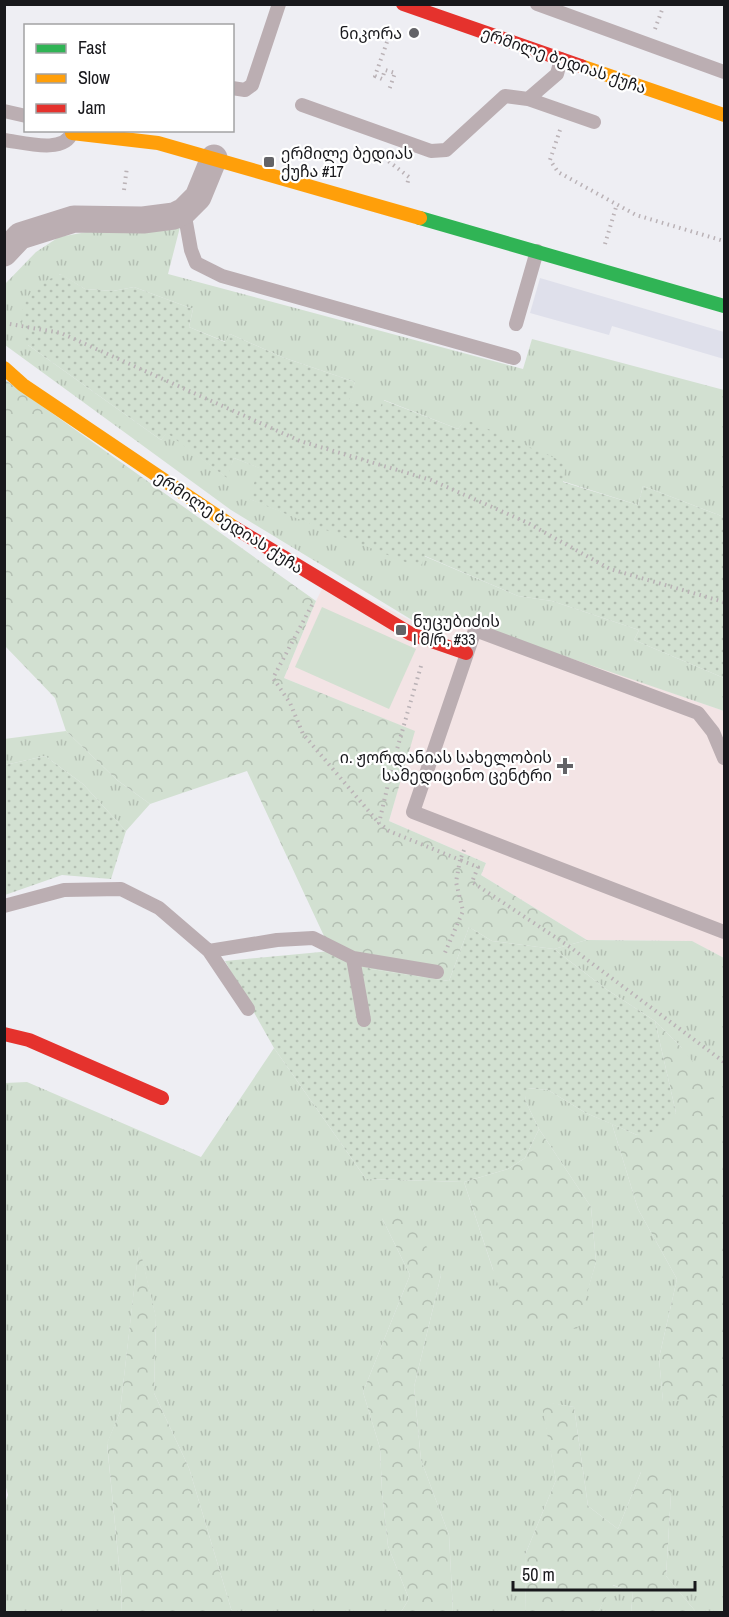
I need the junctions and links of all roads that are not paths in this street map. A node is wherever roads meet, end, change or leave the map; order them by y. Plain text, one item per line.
1 (279, 4) edge
2 (403, 4) edge
3 (537, 4) edge
4 (561, 59) junction
5 (724, 72) edge
6 (234, 88) edge
7 (528, 99) junction
8 (302, 105) dead end
9 (4, 111) edge
10 (724, 115) edge
11 (24, 116) edge
12 (594, 122) dead end
13 (72, 132) edge
14 (4, 140) edge
15 (214, 158) junction
16 (184, 212) junction
17 (537, 251) junction
18 (4, 254) edge
19 (724, 306) edge
20 (516, 324) dead end
21 (514, 358) dead end
22 (4, 368) edge
23 (466, 653) junction
24 (724, 758) edge
25 (4, 906) edge
26 (724, 932) edge
27 (210, 951) junction
28 (353, 958) junction
29 (437, 972) road end
30 (248, 1009) dead end
31 (364, 1020) dead end
32 (4, 1034) edge
33 (162, 1098) dead end

1 - 6 lane
2 - 4 street, ერმილე ბედიას ქუჩა
3 - 5 lane
4 - 7 lane
4 - 10 street, ერმილე ბედიას ქუჩა
7 - 8 lane
7 - 12 lane
9 - 11 lane
13 - 14 lane
13 - 15 street
15 - 16 street
15 - 17 street
16 - 18 street
16 - 21 lane
17 - 19 street
17 - 20 lane
22 - 23 street, ერმილე ბედიას ქუჩა
23 - 24 lane
23 - 26 lane
25 - 27 lane
27 - 28 lane
27 - 30 lane
28 - 29 lane
28 - 31 lane
32 - 33 street

